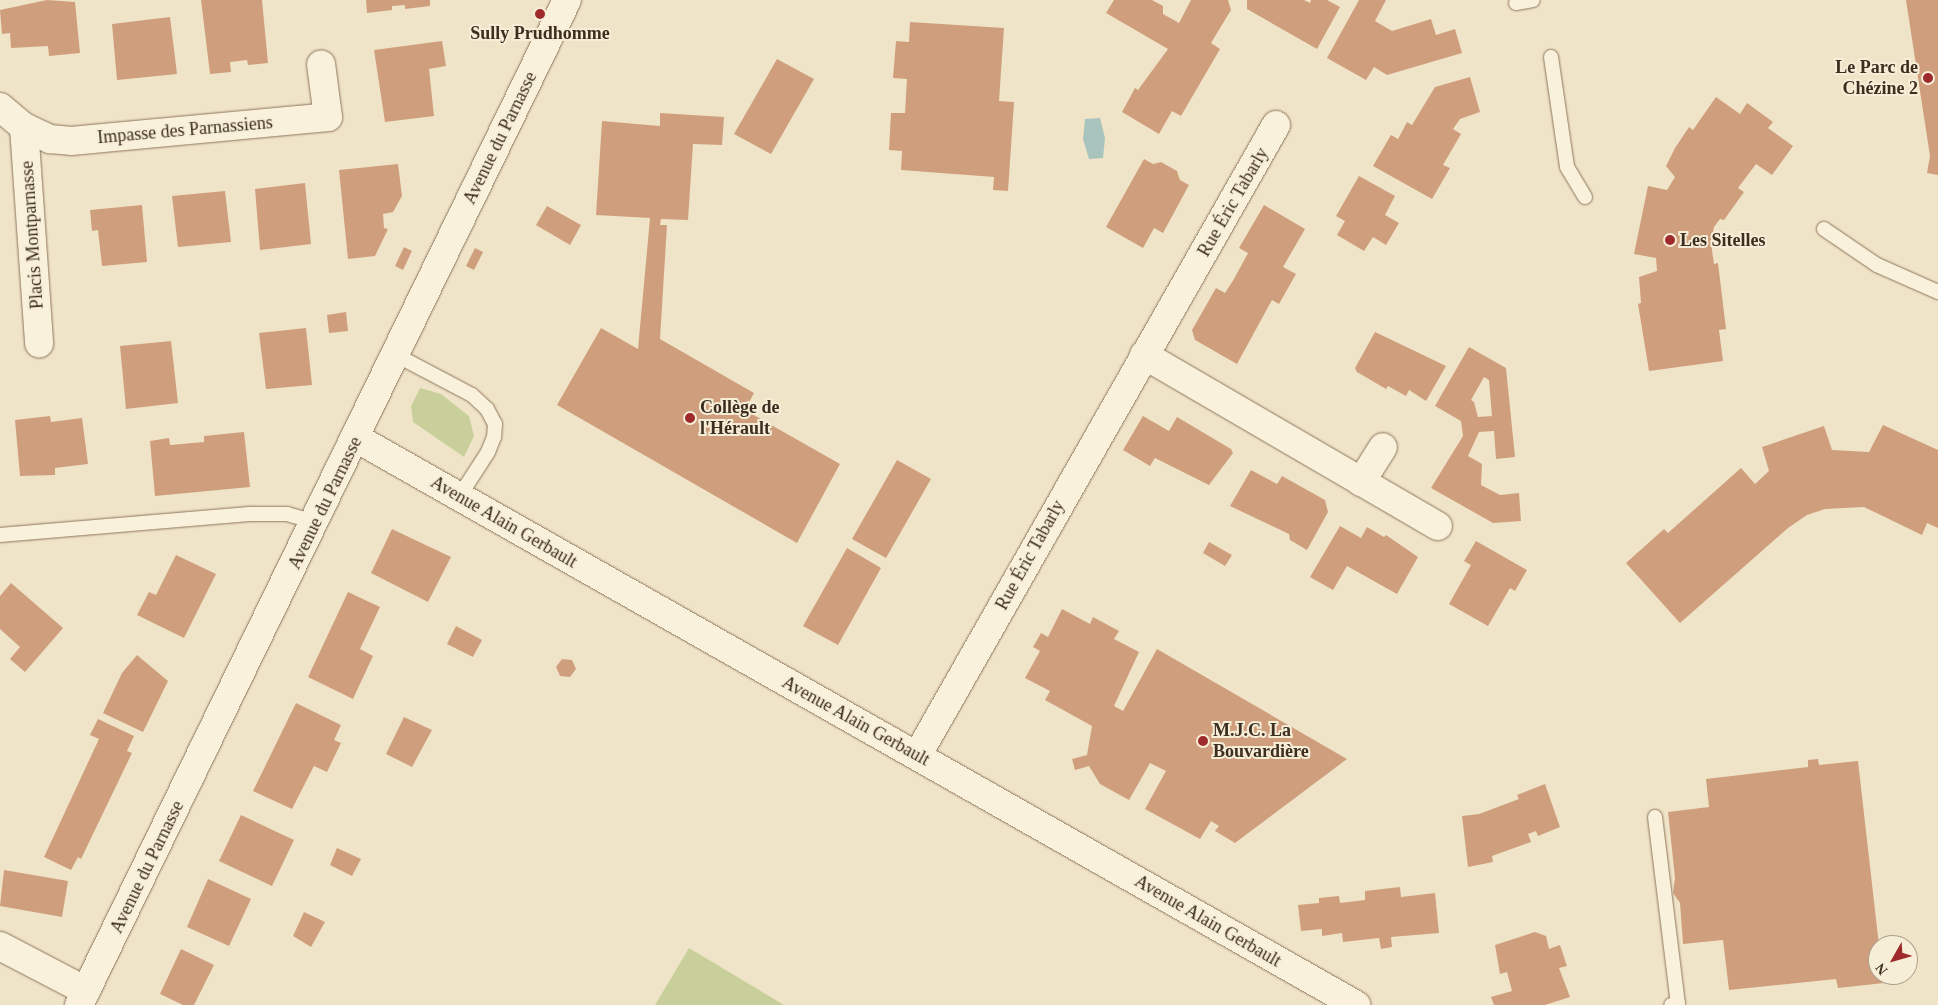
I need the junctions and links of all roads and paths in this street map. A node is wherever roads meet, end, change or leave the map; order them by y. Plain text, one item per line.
1 (567, 0) edge
2 (1533, 0) edge
3 (1516, 3) dead end
4 (1551, 57) dead end
5 (321, 64) dead end
6 (0, 107) edge
7 (1276, 125) dead end
8 (24, 127) junction
9 (1585, 197) dead end
10 (1824, 229) dead end
11 (1938, 292) edge
12 (39, 343) dead end
13 (396, 356) junction
14 (1144, 356) junction
15 (356, 438) junction
16 (1383, 447) dead end
17 (1361, 482) junction
18 (459, 497) junction
19 (315, 522) junction
20 (1438, 526) dead end
21 (0, 535) edge
22 (918, 756) junction
23 (1654, 817) dead end
24 (0, 946) edge
25 (83, 998) edge
26 (1356, 1005) edge
27 (1670, 1005) edge

1 - 13 street, Avenue du Parnasse
2 - 3 lane
4 - 9 lane
5 - 8 street, Impasse des Parnassiens
6 - 8 street, Impasse des Parnassiens
7 - 14 street, Rue Éric Tabarly
8 - 12 street, Placis Montparnasse
10 - 11 lane
13 - 15 street, Avenue du Parnasse
13 - 18 lane
14 - 17 street
14 - 22 street, Rue Éric Tabarly
15 - 18 street, Avenue Alain Gerbault
15 - 19 street, Avenue du Parnasse
16 - 17 street
17 - 20 street
18 - 22 street, Avenue Alain Gerbault
19 - 21 lane
19 - 25 street, Avenue du Parnasse
22 - 26 street, Avenue Alain Gerbault
23 - 27 lane
24 - 25 street

